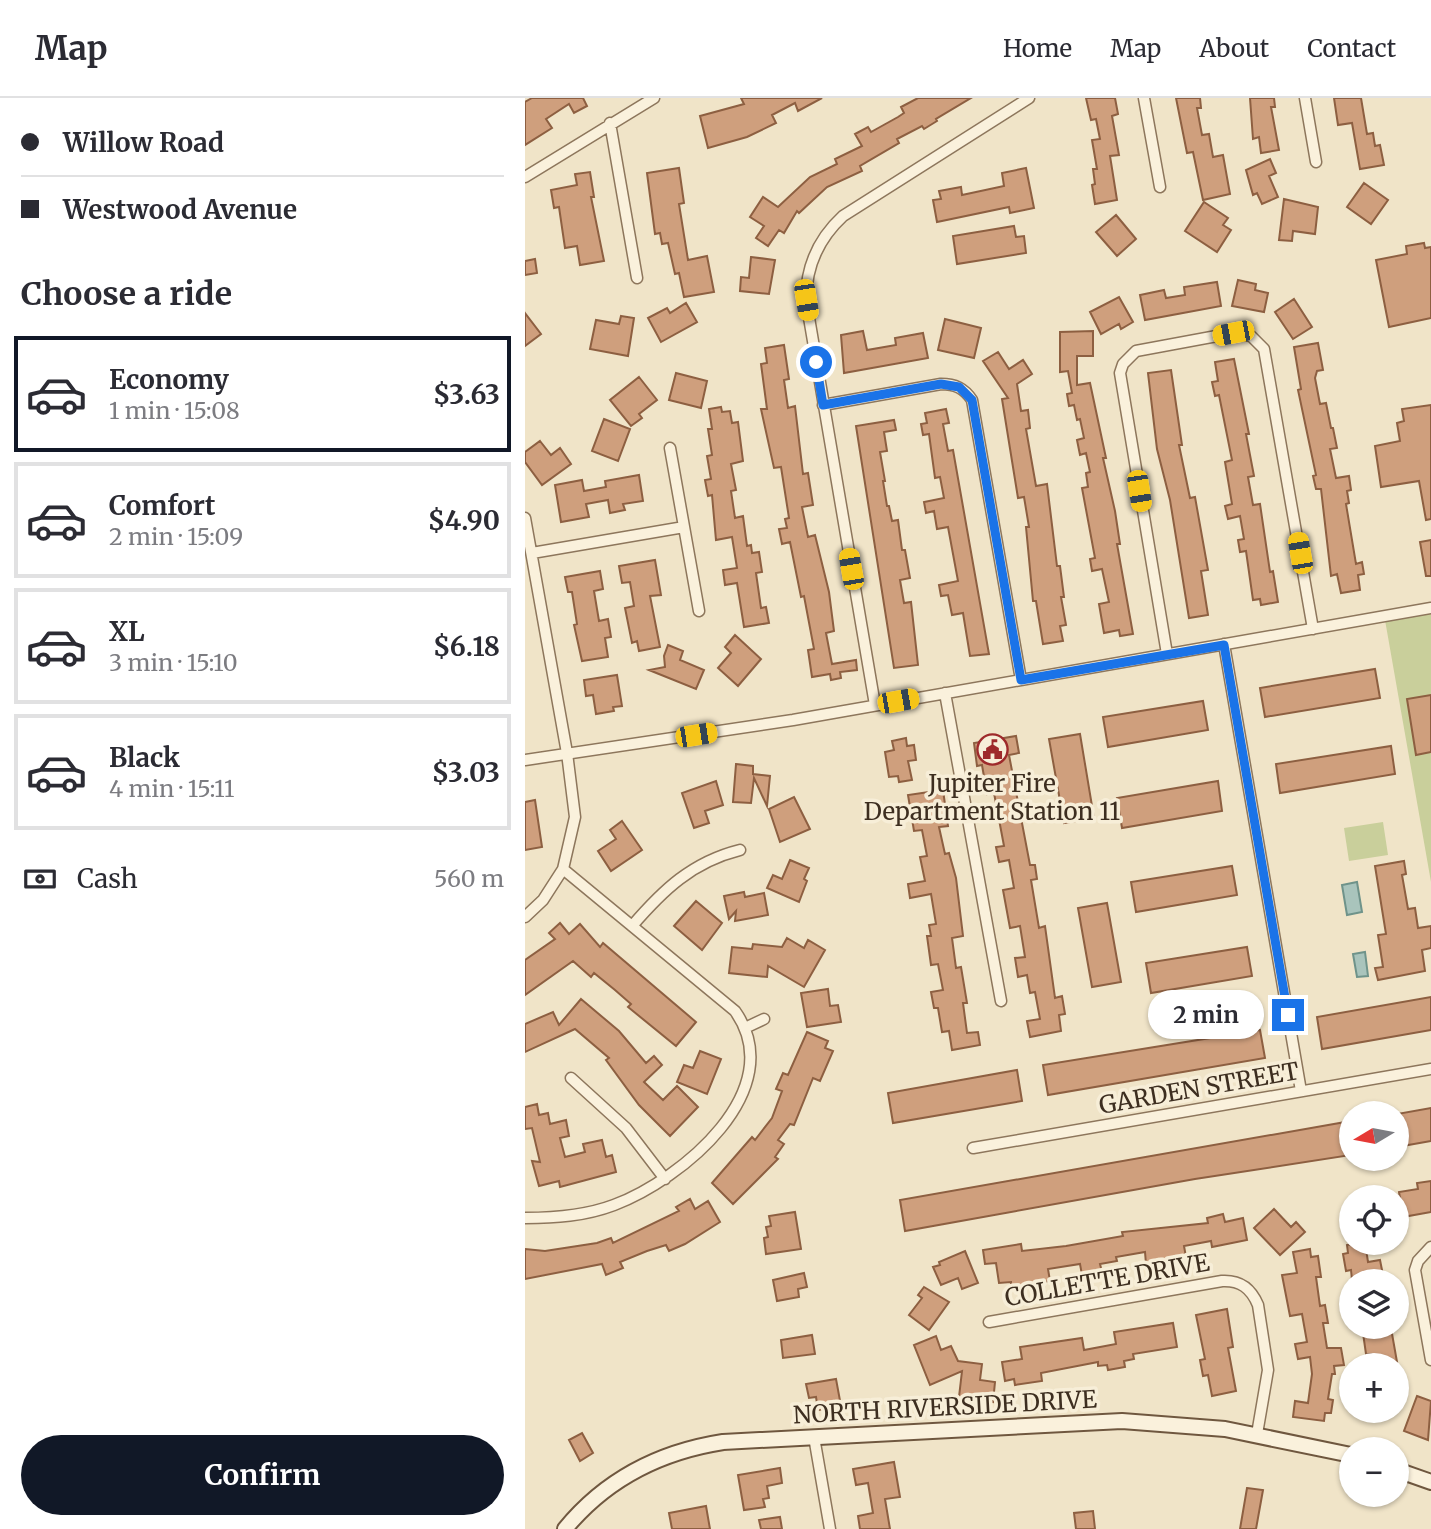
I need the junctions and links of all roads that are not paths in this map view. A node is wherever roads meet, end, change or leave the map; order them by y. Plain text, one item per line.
1 (654, 98) edge
2 (1029, 98) edge
3 (1144, 98) edge
4 (1305, 98) edge
5 (610, 123) junction
6 (1316, 162) dead end
7 (525, 177) edge
8 (1160, 187) dead end
9 (637, 278) dead end
10 (823, 405) junction
11 (670, 448) dead end
12 (525, 518) edge
13 (684, 527) junction
14 (532, 553) junction
15 (1431, 608) edge
16 (698, 611) dead end
17 (1313, 629) junction
18 (1224, 645) junction
19 (1167, 654) junction
20 (1021, 680) junction
21 (945, 693) junction
22 (875, 705) junction
23 (567, 753) junction
24 (525, 760) edge
25 (740, 850) dead end
26 (562, 869) junction
27 (525, 918) edge
28 (632, 926) junction
29 (1001, 1001) dead end
30 (764, 1019) dead end
31 (745, 1028) junction
32 (1431, 1069) edge
33 (571, 1078) dead end
34 (1301, 1091) junction
35 (973, 1148) dead end
36 (665, 1179) junction
37 (525, 1218) edge
38 (1431, 1247) edge
39 (989, 1322) dead end
40 (1431, 1360) edge
41 (1257, 1434) junction
42 (814, 1437) junction
43 (1339, 1452) edge
44 (1409, 1474) edge
45 (1431, 1482) edge
46 (565, 1529) edge
47 (830, 1529) edge

1 - 5 street
2 - 10 street
3 - 8 street
4 - 6 street
5 - 7 street
5 - 9 street
10 - 20 street
10 - 22 street
11 - 13 street
12 - 14 street
13 - 14 street
13 - 16 street
14 - 23 street
15 - 17 street
17 - 18 street
17 - 19 street
18 - 19 street
18 - 34 street
19 - 20 street
20 - 21 street
21 - 22 street
21 - 29 street
22 - 23 street
23 - 24 street
23 - 26 street
25 - 28 street
26 - 27 street
26 - 28 street
28 - 31 street
30 - 31 street
31 - 36 street
32 - 34 street, GARDEN STREET
33 - 36 street
34 - 35 street, GARDEN STREET
36 - 37 street
38 - 40 street
39 - 41 street, COLLETTE DRIVE
41 - 42 street, NORTH RIVERSIDE DRIVE
41 - 43 street, NORTH RIVERSIDE DRIVE
42 - 46 street, NORTH RIVERSIDE DRIVE
42 - 47 street
44 - 45 street

